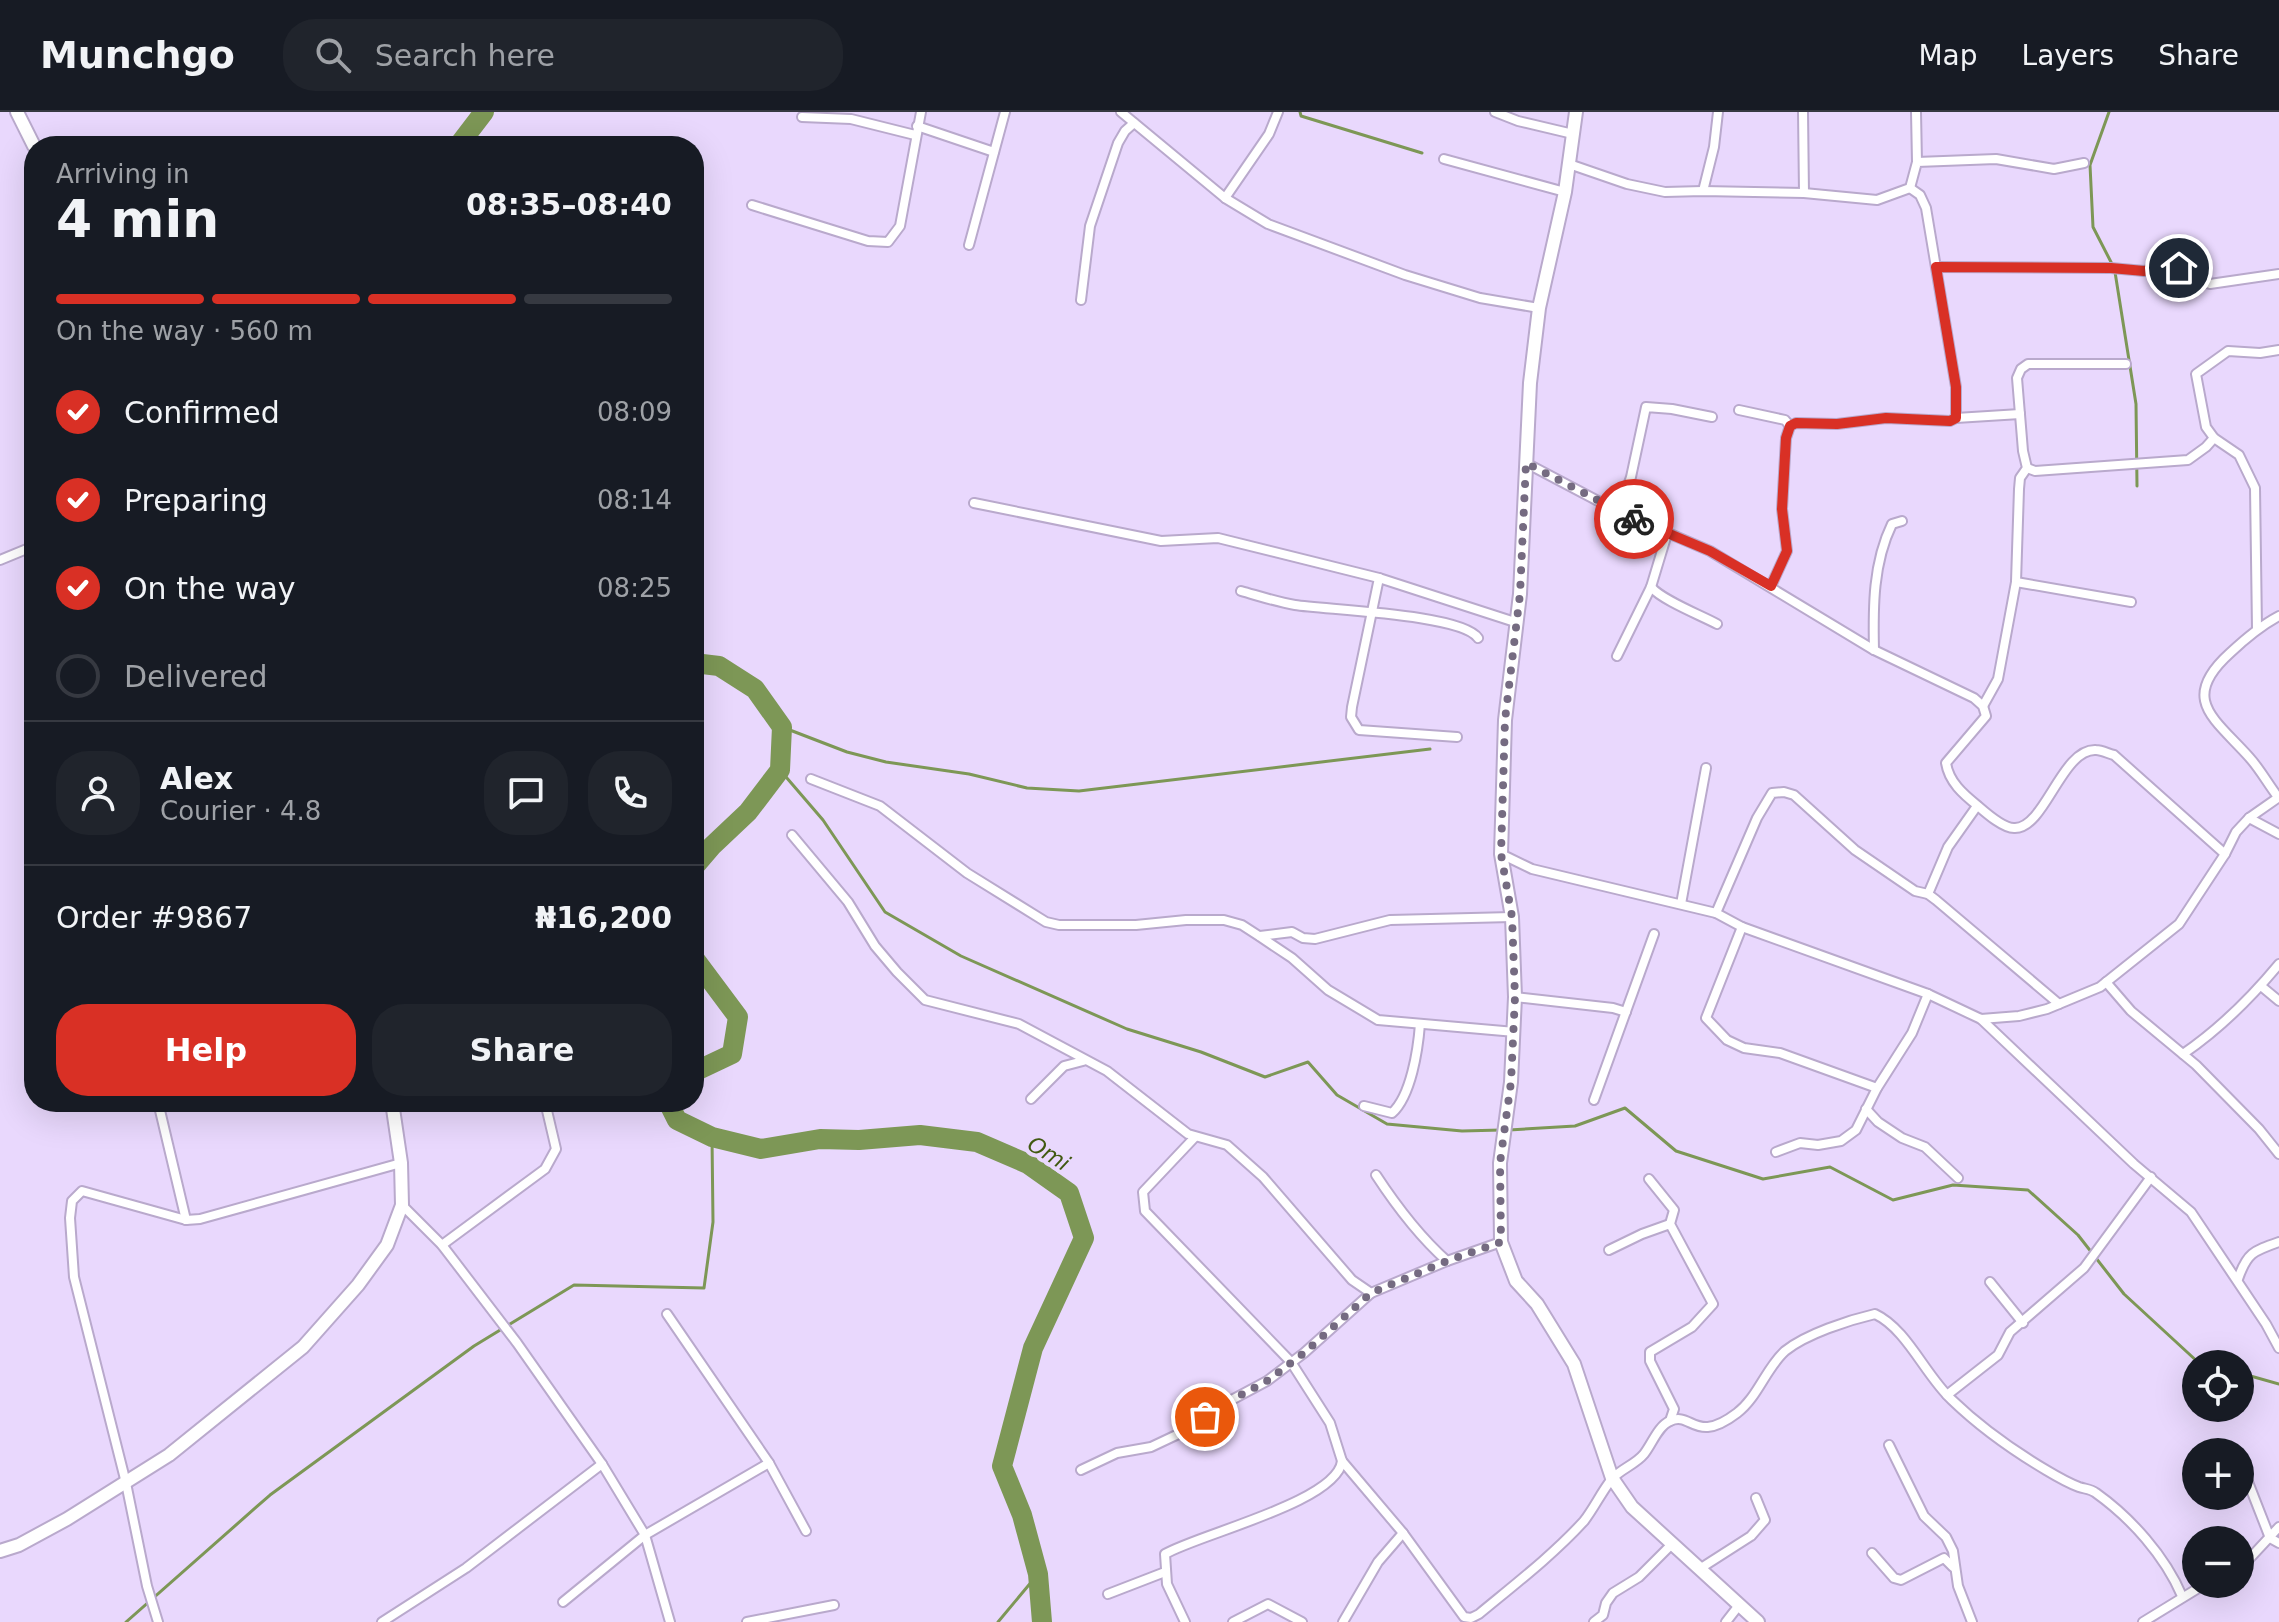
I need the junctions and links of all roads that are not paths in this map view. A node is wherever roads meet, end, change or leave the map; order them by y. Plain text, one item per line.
1 (17, 112) edge
2 (921, 112) edge
3 (1005, 112) edge
4 (1121, 112) edge
5 (1278, 112) edge
6 (1495, 112) edge
7 (1576, 112) edge
8 (1718, 112) edge
9 (1803, 112) edge
10 (1916, 112) edge
11 (802, 117) dead end
12 (1134, 123) junction
13 (916, 131) junction
14 (1573, 134) junction
15 (29, 136) edge
16 (994, 152) junction
17 (1444, 159) dead end
18 (1917, 162) junction
19 (2084, 163) dead end
20 (1569, 164) junction
21 (1910, 188) junction
22 (1703, 191) junction
23 (1565, 192) junction
24 (1804, 193) junction
25 (1225, 198) junction
26 (752, 205) dead end
27 (969, 245) dead end
28 (1936, 267) junction
29 (2279, 274) edge
30 (1081, 300) dead end
31 (1539, 308) junction
32 (2279, 350) edge
33 (2126, 364) dead end
34 (1739, 410) dead end
35 (2020, 414) junction
36 (1712, 417) dead end
37 (1956, 418) junction
38 (1790, 426) junction
39 (2214, 438) junction
40 (1526, 463) junction
41 (2027, 468) junction
42 (974, 503) dead end
43 (1619, 512) junction
44 (1902, 521) dead end
45 (1667, 534) junction
46 (24, 550) edge
47 (0, 560) edge
48 (1379, 578) junction
49 (2016, 582) junction
50 (1771, 586) junction
51 (1651, 587) junction
52 (1241, 591) dead end
53 (2131, 602) dead end
54 (1371, 610) junction
55 (2279, 616) edge
56 (1518, 623) junction
57 (1717, 624) dead end
58 (2257, 628) junction
59 (1478, 638) dead end
60 (1874, 650) junction
61 (1617, 656) dead end
62 (1983, 706) junction
63 (1457, 737) dead end
64 (1706, 768) dead end
65 (811, 779) dead end
66 (2278, 797) edge
67 (1977, 806) junction
68 (2249, 818) junction
69 (2279, 834) edge
70 (792, 835) dead end
71 (1501, 854) junction
72 (2225, 854) junction
73 (1928, 894) junction
74 (1681, 904) junction
75 (1716, 913) junction
76 (1512, 917) junction
77 (1742, 927) junction
78 (1654, 934) dead end
79 (1259, 936) junction
80 (2279, 964) edge
81 (2106, 982) junction
82 (2261, 986) junction
83 (1928, 994) junction
84 (1515, 997) junction
85 (2279, 1001) edge
86 (2059, 1004) junction
87 (1626, 1012) junction
88 (1981, 1019) junction
89 (1420, 1024) junction
90 (1515, 1032) junction
91 (2183, 1054) junction
92 (1091, 1063) junction
93 (1877, 1088) junction
94 (1031, 1099) dead end
95 (1594, 1100) dead end
96 (1364, 1106) dead end
97 (1866, 1109) junction
98 (160, 1112) edge
99 (393, 1112) edge
100 (547, 1112) edge
101 (1195, 1137) junction
102 (1776, 1152) dead end
103 (2279, 1154) edge
104 (401, 1163) junction
105 (1376, 1175) dead end
106 (2151, 1177) junction
107 (1958, 1178) dead end
108 (1649, 1179) dead end
109 (402, 1205) junction
110 (186, 1220) junction
111 (1670, 1224) junction
112 (1501, 1242) junction
113 (2279, 1242) edge
114 (442, 1245) junction
115 (1609, 1250) dead end
116 (1447, 1261) junction
117 (2238, 1279) junction
118 (1990, 1282) dead end
119 (1371, 1293) junction
120 (667, 1314) dead end
121 (2023, 1323) junction
122 (2279, 1348) edge
123 (1291, 1362) junction
124 (1947, 1395) junction
125 (1670, 1421) junction
126 (1889, 1445) dead end
127 (1342, 1461) junction
128 (769, 1463) junction
129 (602, 1464) junction
130 (1081, 1470) dead end
131 (1612, 1478) junction
132 (126, 1483) junction
133 (2254, 1497) edge
134 (1756, 1498) dead end
135 (2279, 1527) edge
136 (806, 1531) dead end
137 (1403, 1533) junction
138 (645, 1535) junction
139 (2270, 1538) junction
140 (2279, 1543) edge
141 (1671, 1545) junction
142 (0, 1551) edge
143 (1872, 1553) dead end
144 (2254, 1554) edge
145 (1954, 1567) junction
146 (1701, 1568) junction
147 (1165, 1572) junction
148 (1108, 1594) dead end
149 (2182, 1596) joint
150 (563, 1602) dead end
151 (1740, 1604) junction
152 (834, 1605) dead end
153 (1462, 1619) edge
154 (158, 1622) edge
155 (382, 1622) edge
156 (670, 1622) edge
157 (747, 1622) edge
158 (1185, 1622) edge
159 (1233, 1622) edge
160 (1302, 1622) edge
161 (1343, 1622) edge
162 (1594, 1622) edge
163 (1726, 1622) edge
164 (1758, 1622) edge
165 (1972, 1622) edge
166 (2143, 1622) edge

1 - 15 street
2 - 13 street
3 - 16 street
4 - 12 street
5 - 25 street
6 - 14 street
7 - 14 street
8 - 22 street
9 - 24 street
10 - 18 street
11 - 13 street
12 - 25 street
12 - 30 street
13 - 16 street
13 - 26 street
14 - 20 street
16 - 27 street
17 - 23 street
18 - 19 street
18 - 21 street
20 - 22 street
20 - 23 street
21 - 24 street
21 - 28 street
22 - 24 street
23 - 31 street
25 - 31 street
28 - 29 street
28 - 37 street
31 - 40 street
32 - 39 street
33 - 35 street
34 - 38 street
35 - 37 street
35 - 41 street
36 - 43 street
37 - 38 street
38 - 50 street
39 - 41 street
39 - 58 street
40 - 43 street
40 - 56 street
41 - 49 street
42 - 48 street
43 - 45 street
44 - 60 street
45 - 50 street
45 - 51 street
46 - 47 street
48 - 54 street
48 - 56 street
49 - 53 street
49 - 62 street
50 - 60 street
51 - 57 street
51 - 61 street
52 - 54 street
54 - 59 street
54 - 63 street
55 - 58 street
56 - 71 street
58 - 66 street
60 - 62 street
62 - 67 street
64 - 74 street
65 - 79 street
66 - 68 street
67 - 72 street
67 - 73 street
68 - 69 street
68 - 72 street
70 - 92 street
71 - 74 street
71 - 76 street
72 - 81 street
73 - 75 street
73 - 86 street
74 - 75 street
75 - 77 street
76 - 79 street
76 - 84 street
77 - 83 street
77 - 93 street
78 - 87 street
79 - 89 street
80 - 82 street
81 - 86 street
81 - 91 street
82 - 85 street
82 - 91 street
83 - 88 street
83 - 93 street
84 - 87 street
84 - 90 street
86 - 88 street
87 - 95 street
88 - 106 street
89 - 90 street
89 - 96 street
90 - 112 street
91 - 103 street
92 - 94 street
92 - 101 street
93 - 97 street
97 - 102 street
97 - 107 street
98 - 110 street
99 - 104 street
100 - 114 street
101 - 119 street
101 - 123 street
104 - 109 street
104 - 110 street
105 - 116 street
106 - 117 street
106 - 121 street
108 - 111 street
109 - 114 street
109 - 132 street
110 - 132 street
111 - 115 street
111 - 125 street
112 - 116 street
112 - 131 street
113 - 117 street
114 - 129 street
116 - 119 street
117 - 122 street
118 - 121 street
119 - 123 street
120 - 128 street
121 - 124 street
123 - 127 street
123 - 130 street
124 - 125 street
124 - 149 street
125 - 131 street
126 - 145 street
127 - 137 street
127 - 147 street
128 - 136 street
128 - 138 street
129 - 138 street
129 - 155 street
131 - 141 street
131 - 153 street
132 - 142 street
132 - 154 street
133 - 139 street
134 - 146 street
135 - 139 street
137 - 153 street
137 - 161 street
138 - 150 street
138 - 156 street
139 - 140 street
139 - 144 street
141 - 146 street
141 - 162 street
143 - 145 street
145 - 165 street
146 - 151 street
147 - 148 street
147 - 158 street
149 - 166 street
151 - 163 street
151 - 164 street
152 - 157 street
159 - 160 street

